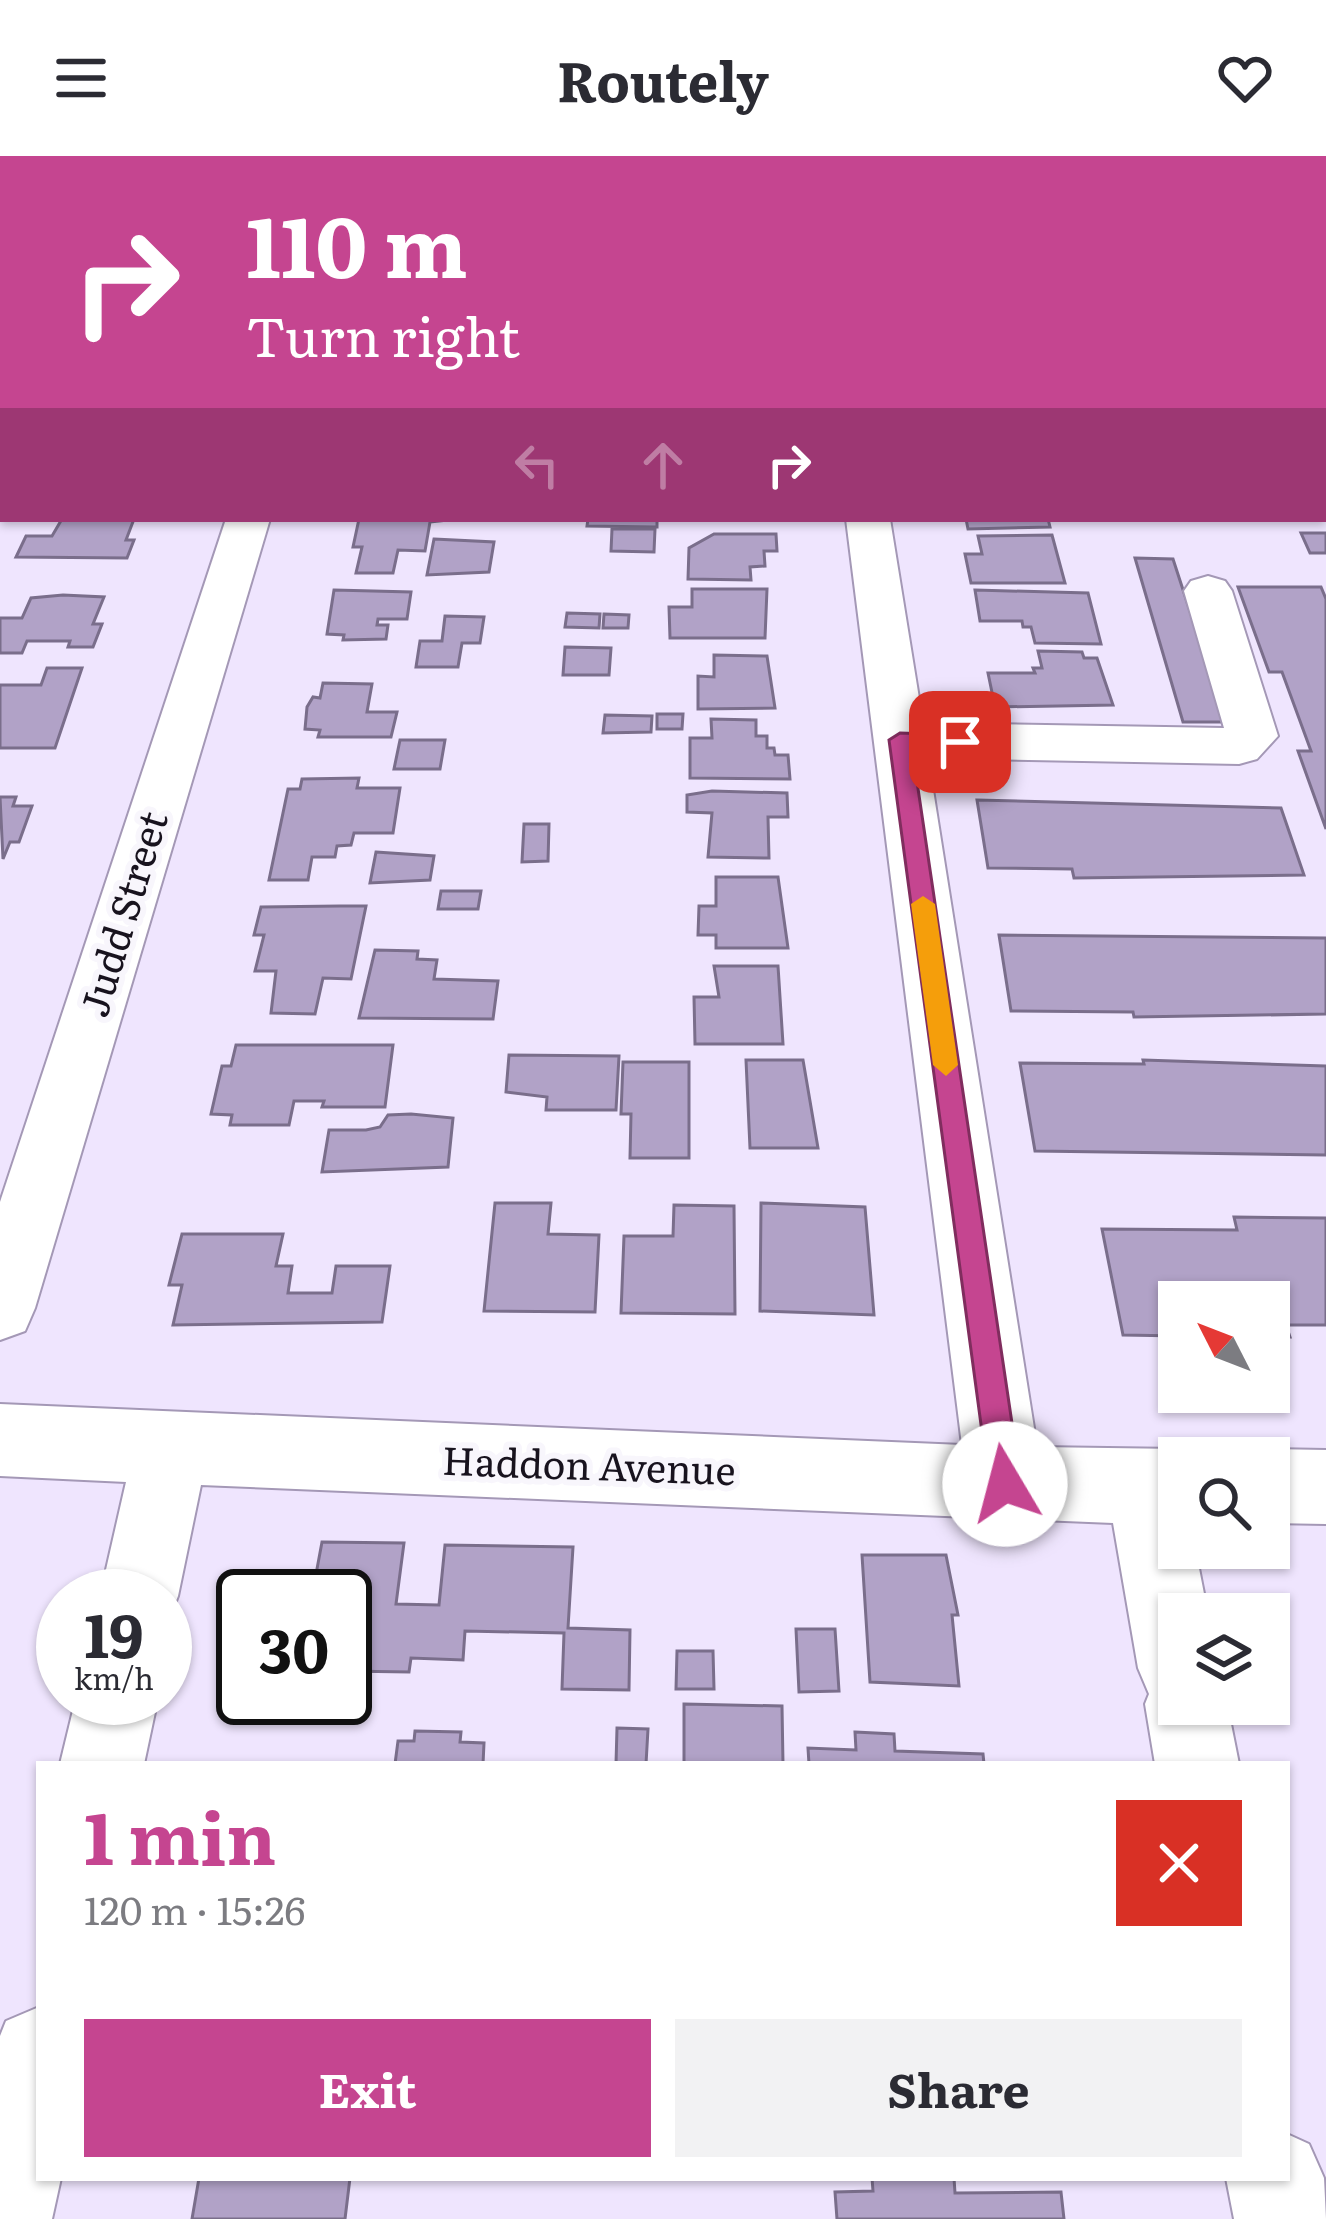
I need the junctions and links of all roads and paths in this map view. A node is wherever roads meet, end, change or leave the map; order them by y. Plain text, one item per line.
1 (247, 522) edge
2 (868, 522) edge
3 (1208, 592) dead end
4 (900, 740) junction
5 (0, 1308) edge
6 (0, 1440) edge
7 (171, 1448) junction
8 (1005, 1484) junction
9 (1158, 1485) edge
10 (1290, 1486) edge
11 (1326, 1487) edge
12 (145, 1569) edge
13 (111, 1725) edge
14 (1190, 1725) edge
15 (103, 1761) edge
16 (1196, 1761) edge
17 (36, 2068) edge
18 (1276, 2181) edge
19 (3, 2219) edge
20 (1283, 2219) edge

1 - 5 street, Judd Street
2 - 4 street
3 - 4 street
4 - 8 street
6 - 7 street, Haddon Avenue
7 - 8 street, Haddon Avenue
7 - 12 street
8 - 9 street, Haddon Avenue
10 - 11 street
13 - 15 street
14 - 16 street
17 - 19 street
18 - 20 street

